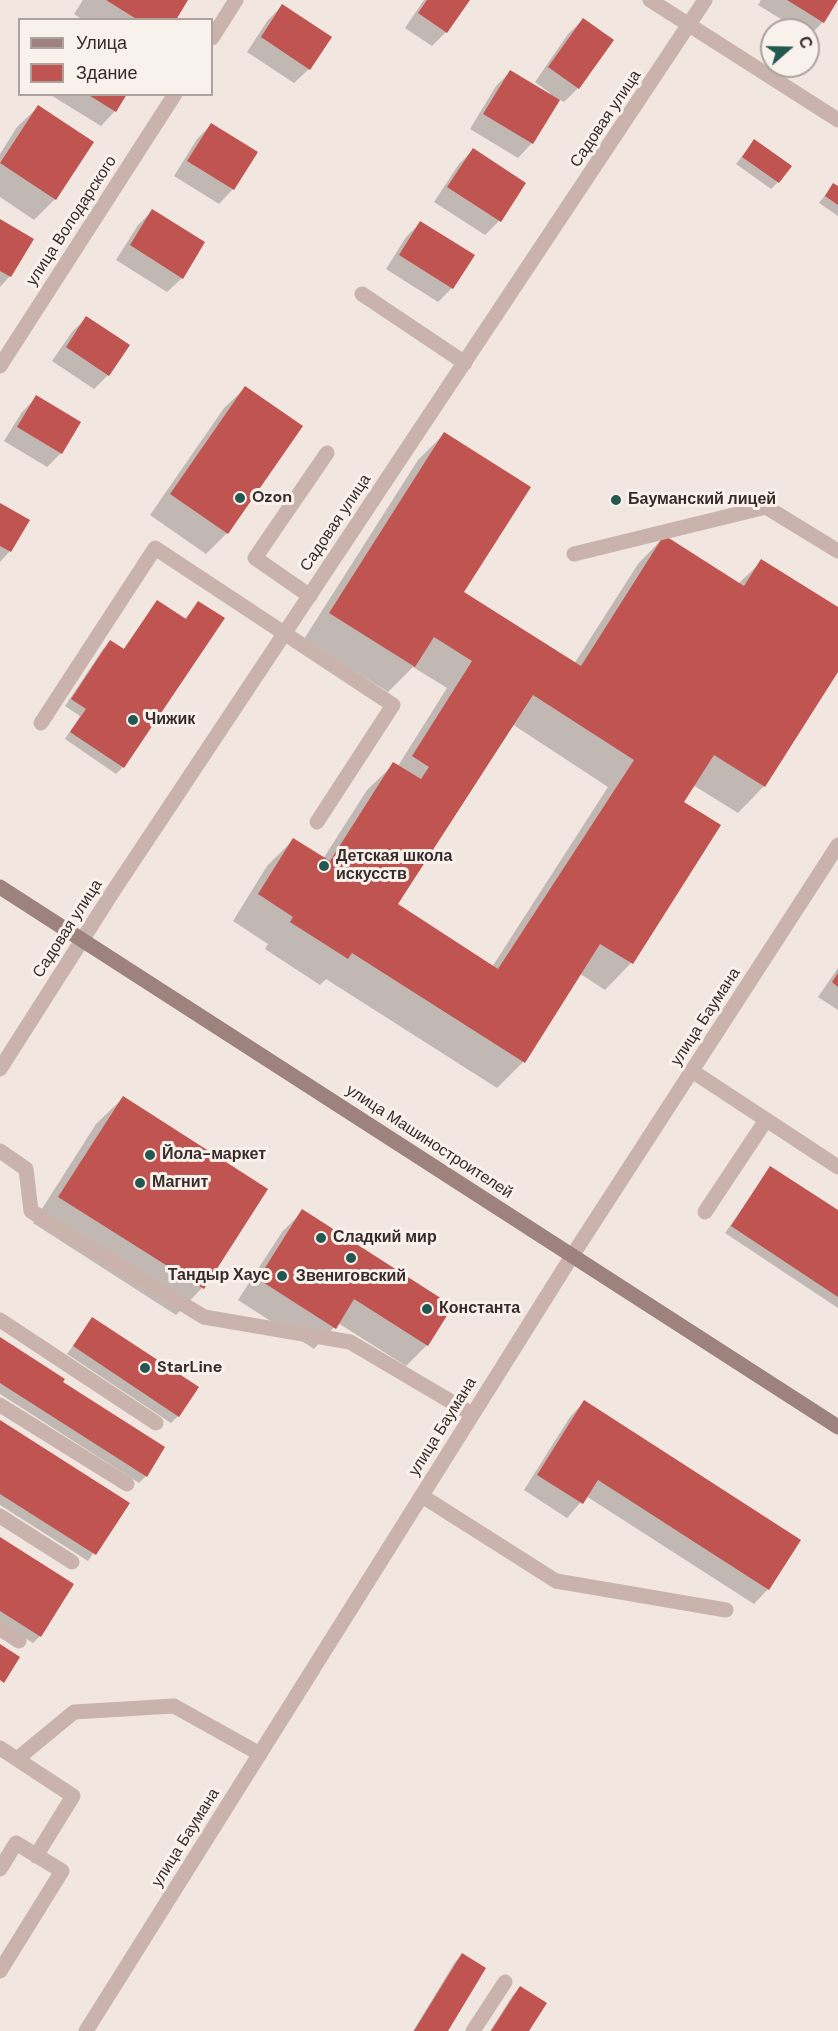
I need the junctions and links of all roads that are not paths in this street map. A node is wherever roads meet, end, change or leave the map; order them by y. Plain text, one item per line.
1 (236, 0) edge
2 (650, 0) edge
3 (705, 0) edge
4 (690, 25) junction
5 (213, 36) edge
6 (174, 96) edge
7 (837, 118) edge
8 (362, 294) dead end
9 (465, 363) junction
10 (0, 366) edge
11 (327, 453) dead end
12 (838, 550) edge
13 (574, 554) dead end
14 (310, 596) junction
15 (285, 633) junction
16 (40, 723) dead end
17 (317, 822) dead end
18 (838, 845) edge
19 (0, 887) edge
20 (82, 940) junction
21 (0, 1069) edge
22 (692, 1071) junction
23 (766, 1120) junction
24 (0, 1152) edge
25 (838, 1167) edge
26 (705, 1212) dead end
27 (572, 1256) junction
28 (0, 1320) edge
29 (0, 1405) edge
30 (472, 1414) junction
31 (156, 1423) dead end
32 (838, 1427) edge
33 (127, 1484) dead end
34 (422, 1496) junction
35 (0, 1516) edge
36 (72, 1562) dead end
37 (726, 1610) dead end
38 (0, 1629) edge
39 (19, 1641) dead end
40 (0, 1748) edge
41 (260, 1754) junction
42 (17, 1759) junction
43 (36, 1856) junction
44 (0, 1869) edge
45 (0, 1971) edge
46 (505, 1982) dead end
47 (86, 2031) edge
48 (473, 2031) edge

1 - 5 street
2 - 4 street
3 - 4 street, Садовая улица
4 - 7 street
4 - 9 street, Садовая улица
6 - 10 street, улица Володарского
8 - 9 street
9 - 14 street, Садовая улица
11 - 14 street
12 - 13 street
14 - 15 street, Садовая улица
15 - 16 street
15 - 17 street
15 - 20 street, Садовая улица
18 - 22 street, улица Баумана
19 - 20 main road, улица Машиностроителей
20 - 21 street, Садовая улица
20 - 27 main road, улица Машиностроителей
22 - 23 street
22 - 27 street, улица Баумана
23 - 25 street
23 - 26 street
24 - 30 street
27 - 30 street, улица Баумана
27 - 32 main road, улица Машиностроителей
28 - 31 street
29 - 33 street
30 - 34 street, улица Баумана
34 - 37 street
34 - 41 street, улица Баумана
35 - 36 street
38 - 39 street
40 - 42 street
41 - 42 street
41 - 47 street, улица Баумана
42 - 43 street
43 - 44 street
43 - 45 street
46 - 48 street

